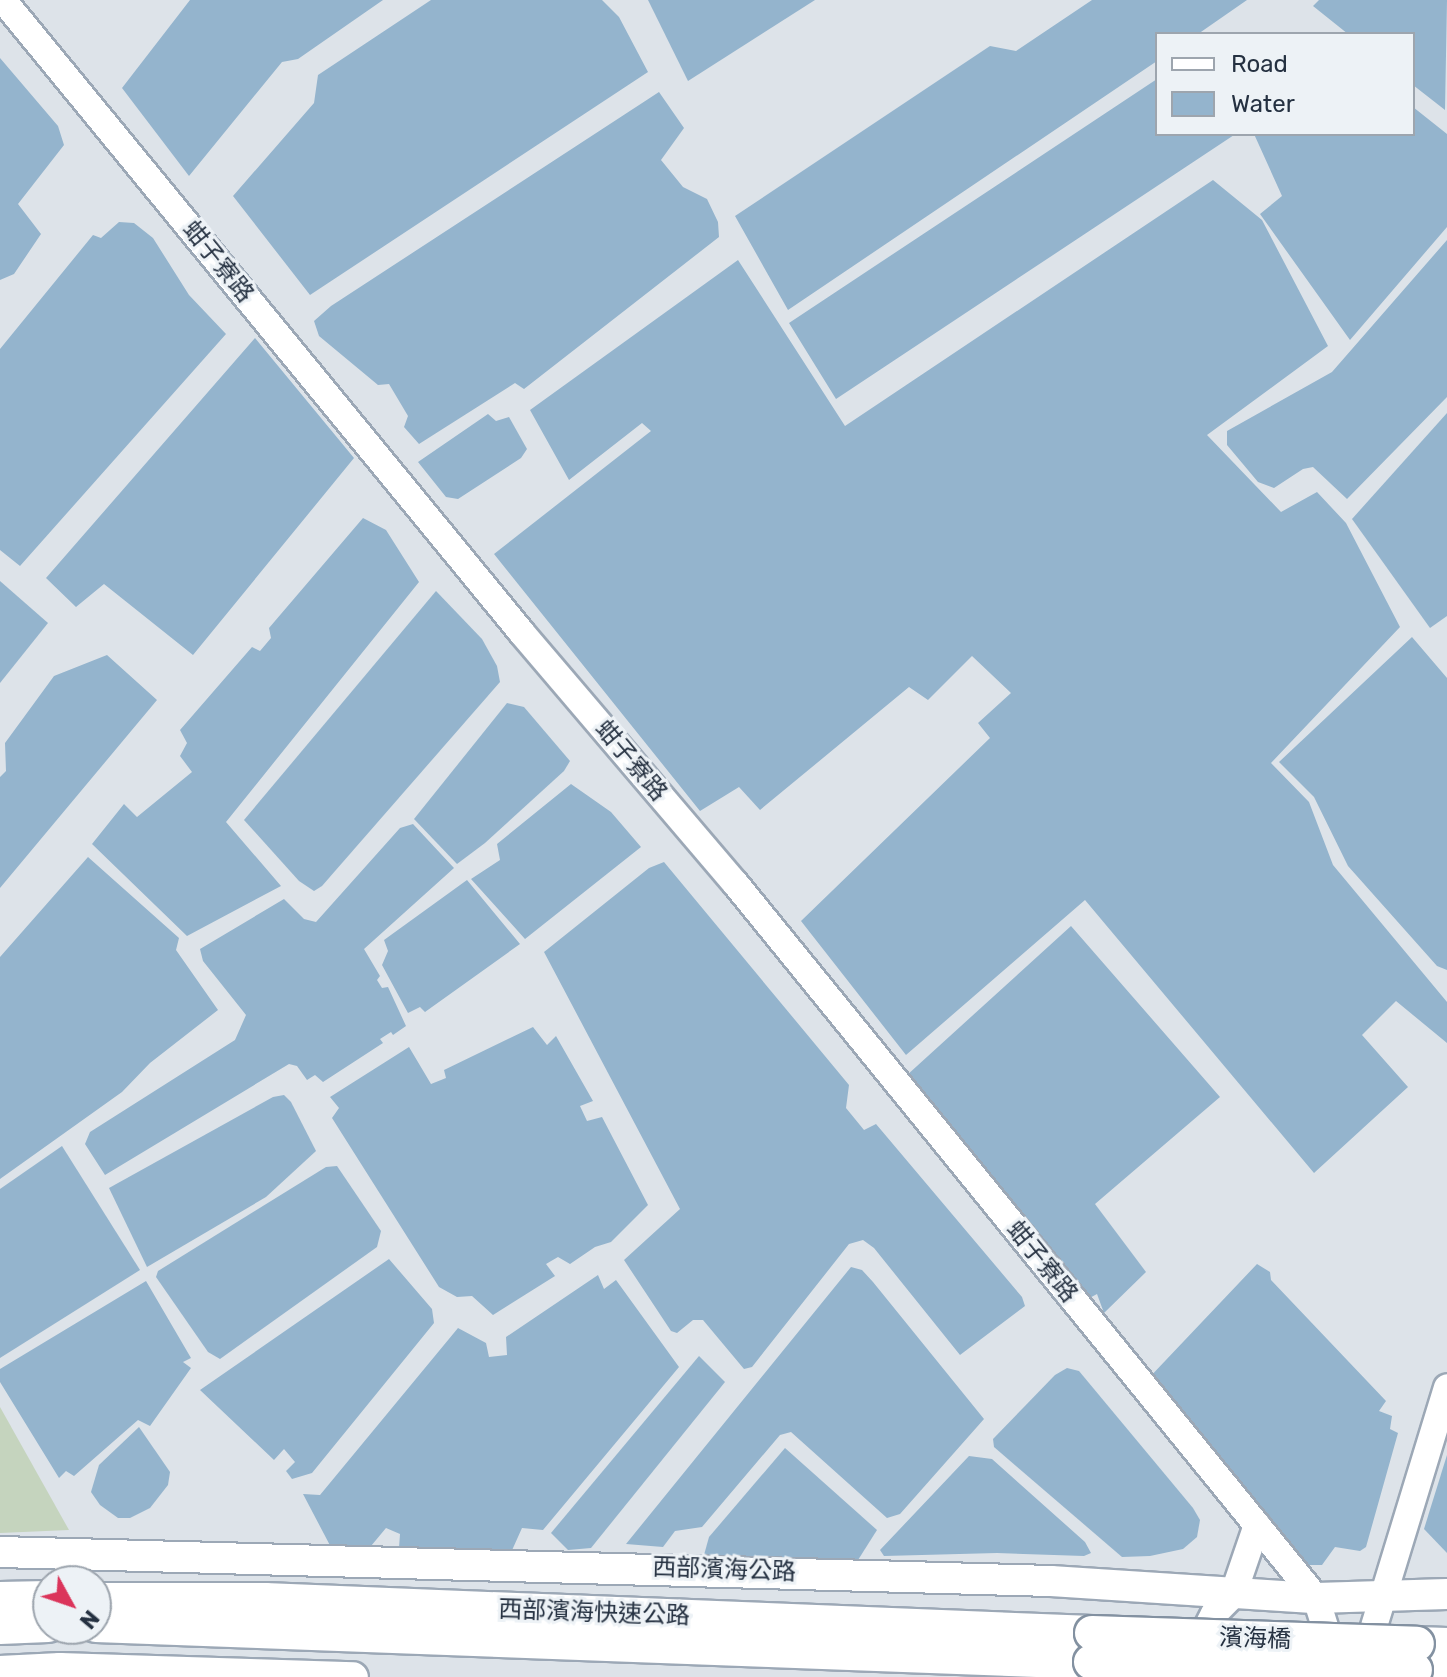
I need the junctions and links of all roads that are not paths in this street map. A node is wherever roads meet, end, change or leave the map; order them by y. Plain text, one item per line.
1 (3, 0) edge
2 (1447, 1387) edge
3 (1257, 1525) junction
4 (0, 1552) edge
5 (1385, 1593) junction
6 (1447, 1594) edge
7 (1233, 1595) junction
8 (32, 1598) edge
9 (1316, 1598) junction
10 (0, 1599) edge
11 (112, 1600) edge
12 (112, 1625) edge
13 (32, 1626) edge
14 (0, 1627) edge
15 (1092, 1648) junction
16 (1432, 1657) edge
17 (0, 1671) edge
18 (353, 1677) edge
19 (1181, 1677) edge
20 (1260, 1677) edge
21 (1341, 1677) edge
22 (1359, 1677) edge

1 - 3 street, 蚶子寮路
2 - 5 street
3 - 7 street
3 - 9 street, 蚶子寮路
4 - 7 main road, 西部濱海公路
5 - 6 main road, 西部濱海公路
5 - 9 main road, 西部濱海公路
5 - 22 street
7 - 9 main road, 西部濱海公路
7 - 19 street
7 - 20 street
8 - 10 highway
9 - 21 street
11 - 15 highway, 西部濱海快速公路
12 - 15 highway, 西部濱海快速公路
13 - 14 highway
15 - 16 highway, 濱海橋, bridge
17 - 18 main road

